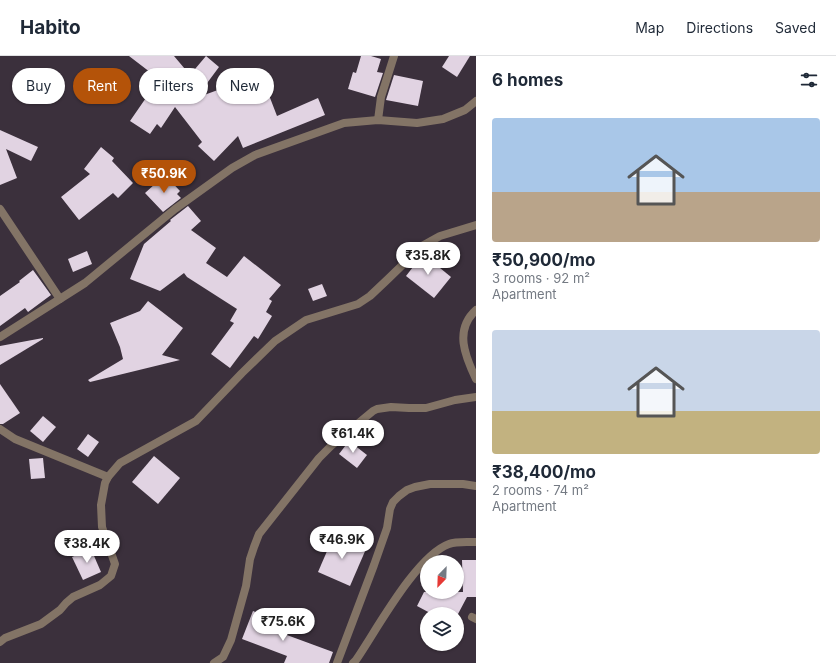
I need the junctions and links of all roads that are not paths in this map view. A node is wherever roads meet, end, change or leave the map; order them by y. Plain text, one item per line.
1 (394, 56) edge
2 (476, 101) edge
3 (378, 120) junction
4 (0, 210) edge
5 (476, 224) edge
6 (60, 299) junction
7 (476, 310) edge
8 (0, 337) edge
9 (476, 379) edge
10 (476, 397) edge
11 (0, 429) edge
12 (108, 477) junction
13 (476, 486) edge
14 (476, 542) edge
15 (0, 642) edge
16 (214, 663) edge
17 (337, 663) edge
18 (353, 663) edge

1 - 3 street
2 - 3 street
3 - 6 street
4 - 6 street
5 - 12 street
6 - 8 street
7 - 9 street
10 - 16 street
11 - 12 street
12 - 15 street
13 - 17 street
14 - 18 street

